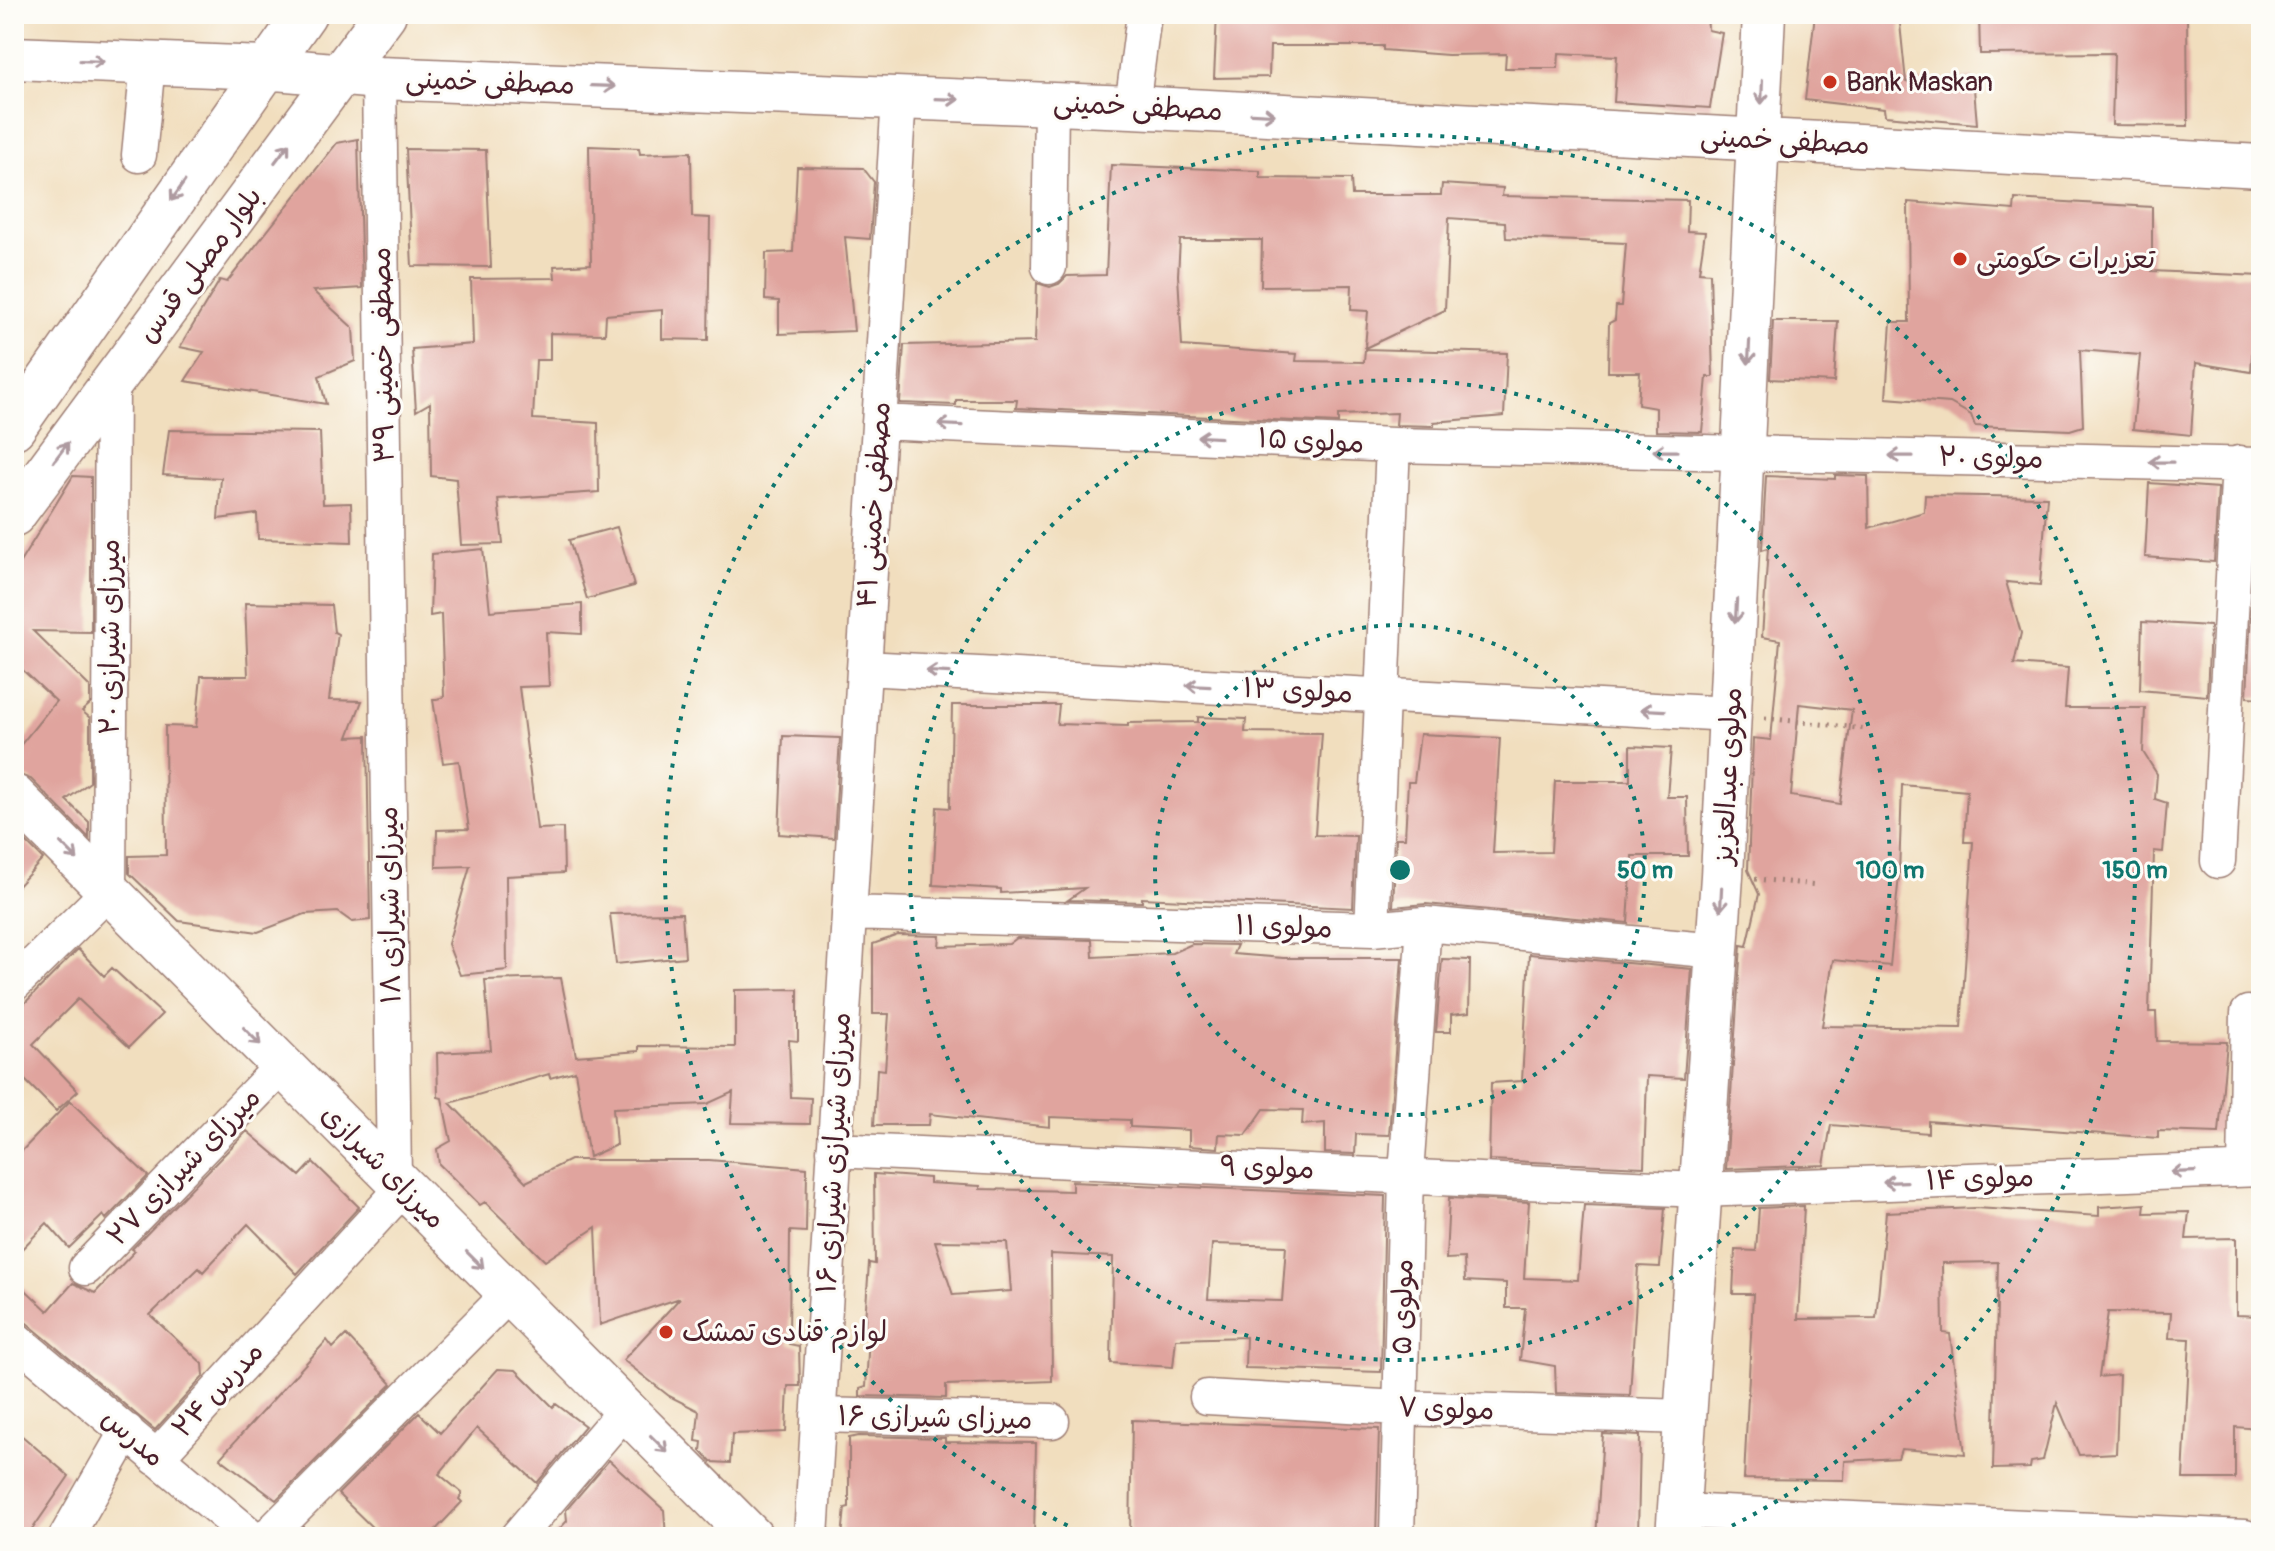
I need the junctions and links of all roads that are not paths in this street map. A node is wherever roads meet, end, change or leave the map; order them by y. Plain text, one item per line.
1 (305, 14) edge
2 (385, 14) edge
3 (1144, 14) edge
4 (1764, 14) edge
5 (14, 58) edge
6 (148, 63) junction
7 (264, 68) junction
8 (360, 75) junction
9 (899, 97) junction
10 (1051, 103) junction
11 (1132, 107) junction
12 (1760, 140) junction
13 (139, 155) dead end
14 (2261, 166) edge
15 (1049, 267) dead end
16 (112, 383) junction
17 (879, 422) junction
18 (14, 428) edge
19 (1393, 445) junction
20 (1743, 452) junction
21 (2250, 464) edge
22 (14, 515) edge
23 (386, 632) joint
24 (864, 668) junction
25 (1383, 696) junction
26 (1731, 714) junction
27 (14, 796) edge
28 (2218, 861) dead end
29 (109, 891) junction
30 (849, 913) junction
31 (1424, 924) junction
32 (1372, 929) junction
33 (1718, 951) junction
34 (14, 984) edge
35 (2248, 1013) dead end
36 (282, 1066) junction
37 (834, 1150) junction
38 (2253, 1169) edge
39 (1406, 1174) junction
40 (399, 1182) junction
41 (1699, 1190) junction
42 (86, 1268) dead end
43 (509, 1294) junction
44 (14, 1338) edge
45 (1207, 1397) dead end
46 (1400, 1408) junction
47 (625, 1410) junction
48 (818, 1415) junction
49 (1686, 1417) junction
50 (1052, 1421) dead end
51 (127, 1431) junction
52 (156, 1458) junction
53 (1678, 1524) edge
54 (517, 1536) edge
55 (66, 1537) edge
56 (252, 1537) edge
57 (267, 1537) edge
58 (752, 1537) edge
59 (811, 1537) edge
60 (1397, 1537) edge
61 (2245, 1537) edge

1 - 7 main road, بلوار مصلی قدس
2 - 8 main road, بلوار مصلی قدس
3 - 11 street
4 -> 12 main road, مولوی عبدالعزیز
5 -> 6 main road, مصطفی خمینی
6 - 7 main road, مصطفی خمینی
6 - 13 street
7 - 8 main road, مصطفی خمینی
7 -> 18 main road, بلوار مصلی قدس
8 -> 9 main road, مصطفی خمینی
16 -> 8 main road, بلوار مصلی قدس
8 - 23 street, مصطفی خمینی ۳۹
9 -> 10 main road, مصطفی خمینی
9 - 17 street, مصطفی خمینی ۴۱
10 - 11 main road, مصطفی خمینی
10 - 15 street
11 -> 12 main road, مصطفی خمینی
12 - 14 main road, مصطفی خمینی
12 -> 20 main road, مولوی عبدالعزیز
22 -> 16 main road, بلوار مصلی قدس
16 - 29 street, میرزای شیرازی ۲۰
19 -> 17 street, مولوی ۱۵
17 - 24 street, مصطفی خمینی ۴۱
20 -> 19 street, مولوی ۱۵
19 - 25 street
21 -> 20 street, مولوی ۲۰
20 -> 26 main road, مولوی عبدالعزیز
21 - 28 street
23 - 40 street, میرزای شیرازی ۱۸
25 -> 24 street, مولوی ۱۳
24 - 30 street, مصطفی خمینی ۴۱
26 -> 25 street, مولوی ۱۳
25 - 32 street
26 -> 33 main road, مولوی عبدالعزیز
27 -> 29 main road, میرزای شیرازی
29 - 34 street
29 -> 36 main road, میرزای شیرازی
30 - 32 street, مولوی ۱۱
30 - 37 street, میرزای شیرازی شیرازی ۱۶
31 - 32 street, مولوی ۱۱
31 - 33 street, مولوی ۱۱
31 - 39 street, مولوی ۵
33 - 41 main road, مولوی عبدالعزیز
35 - 38 street
36 - 40 main road, میرزای شیرازی
36 - 42 street, میرزای شیرازی ۲۷
37 - 39 street, مولوی ۹
37 - 48 street, میرزای شیرازی شیرازی ۱۶
38 -> 41 street, مولوی ۱۴
39 - 41 street, مولوی ۹
39 - 46 street, مولوی ۵
40 -> 43 main road, میرزای شیرازی
40 - 52 street, مدرس ۲۴
41 - 49 main road, مولوی عبدالعزیز
43 - 47 main road, میرزای شیرازی
43 - 57 street
44 - 51 street, مدرس
45 - 46 street, مولوی ۷
46 - 49 street, مولوی ۷
46 - 60 street, مولوی ۵
47 - 54 street
47 -> 58 main road, میرزای شیرازی
48 - 50 street, میرزای شیرازی ۱۶
48 - 59 street, میرزای شیرازی شیرازی ۱۶
49 - 53 main road, مولوی عبدالعزیز
51 - 52 street, مدرس
51 - 55 street
52 - 56 street, مدرس
53 - 61 street

